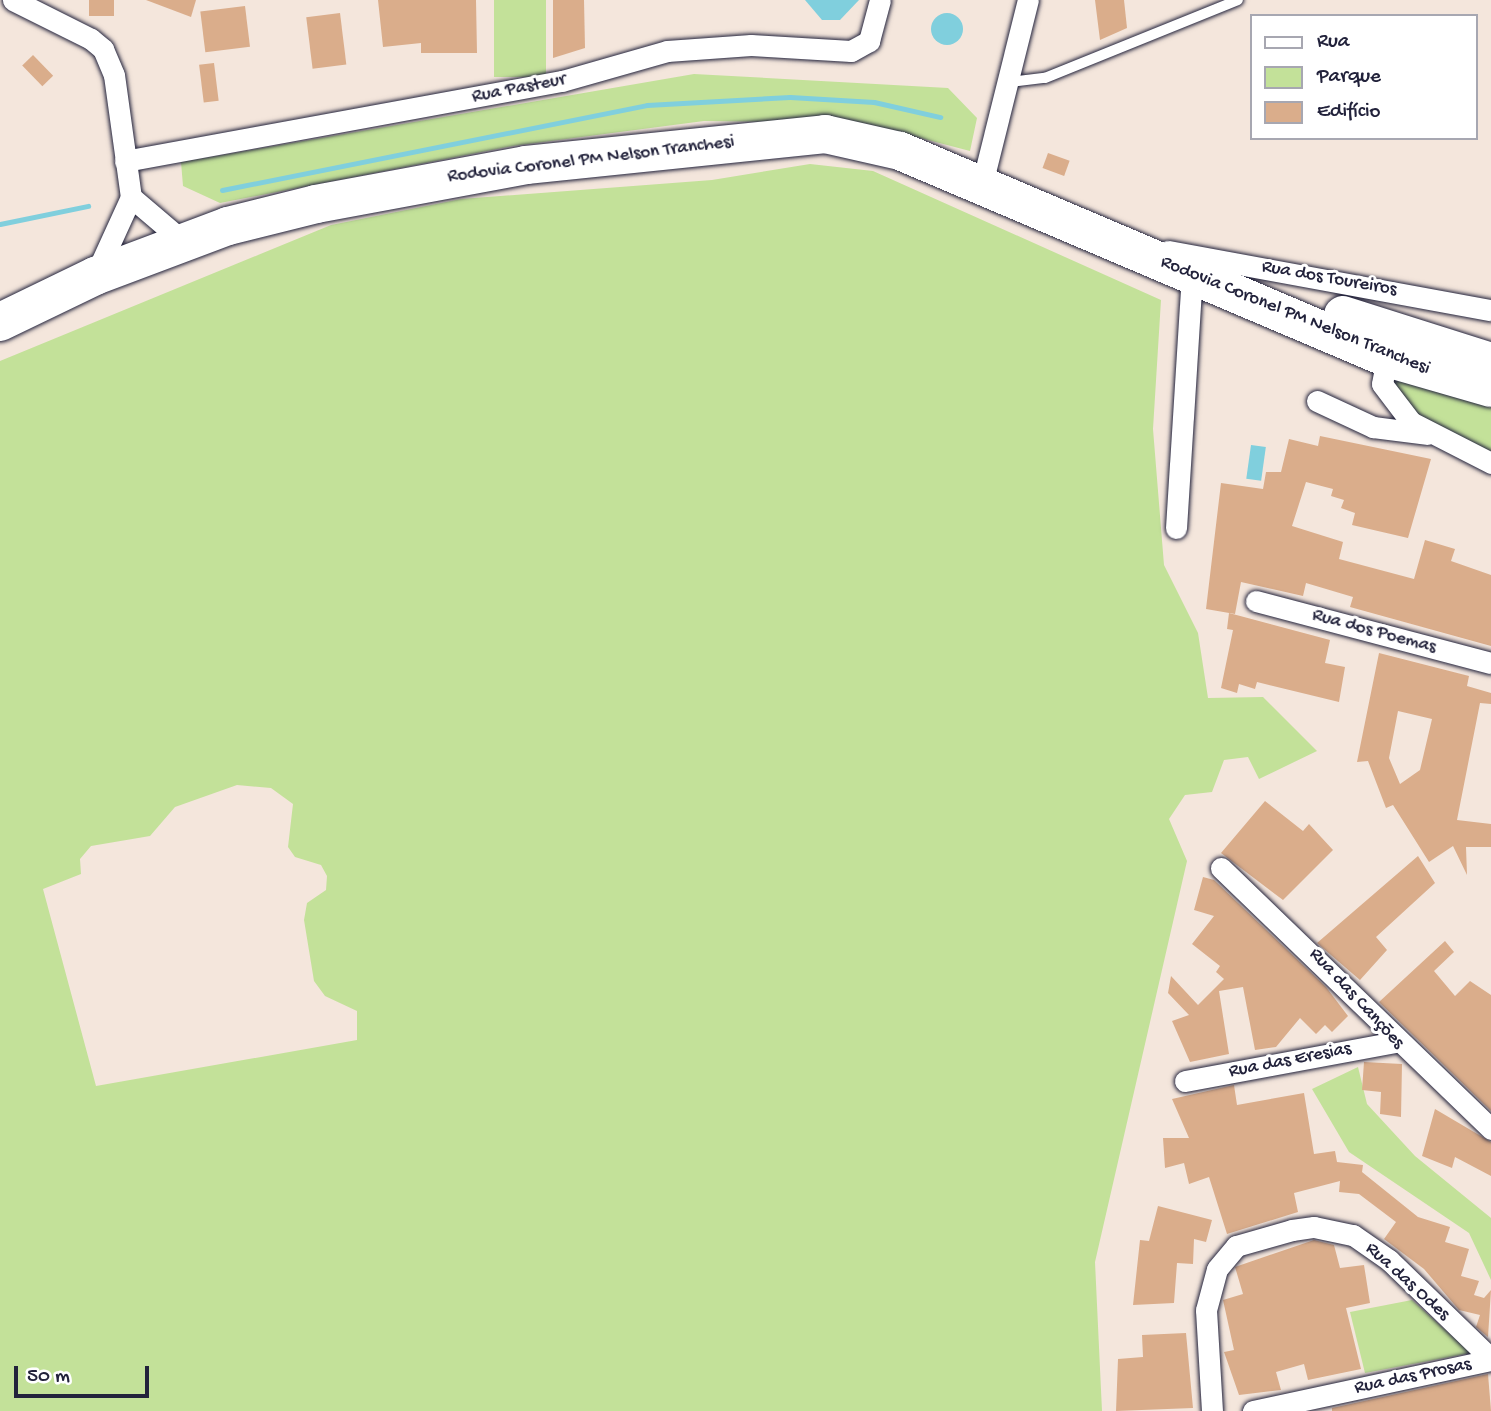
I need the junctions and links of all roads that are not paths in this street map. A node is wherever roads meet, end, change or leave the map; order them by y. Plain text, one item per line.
1 (13, 0) edge
2 (880, 0) edge
3 (1028, 0) edge
4 (1238, 0) edge
5 (1010, 82) junction
6 (125, 161) junction
7 (982, 184) junction
8 (131, 197) junction
9 (185, 243) junction
10 (1166, 259) junction
11 (95, 276) junction
12 (1491, 310) edge
13 (0, 321) edge
14 (1491, 364) edge
15 (1385, 371) junction
16 (1491, 388) edge
17 (1317, 401) dead end
18 (1430, 434) junction
19 (1491, 463) edge
20 (1176, 528) dead end
21 (1256, 601) dead end
22 (1491, 663) edge
23 (1221, 868) dead end
24 (1395, 1042) junction
25 (1185, 1081) dead end
26 (1491, 1129) edge
27 (1491, 1359) edge
28 (1212, 1411) edge
29 (1252, 1411) edge

1 - 6 street
2 - 6 street, Rua Pasteur
3 - 5 street
4 - 5 lane
5 - 7 street
6 - 8 street
7 - 9 highway, Rodovia Coronel PM Nelson Tranchesi
7 - 10 highway, Rodovia Coronel PM Nelson Tranchesi
8 - 9 street
8 - 11 street
9 - 11 highway, Rodovia Coronel PM Nelson Tranchesi
10 - 12 street, Rua dos Toureiros
10 - 14 highway, Rodovia Coronel PM Nelson Tranchesi
10 - 15 highway, Rodovia Coronel PM Nelson Tranchesi
10 - 20 street
11 - 13 highway, Rodovia Coronel PM Nelson Tranchesi
14 - 15 highway
15 - 16 highway, Rodovia Coronel PM Nelson Tranchesi
15 - 18 street
17 - 18 street
18 - 19 street
21 - 22 street, Rua dos Poemas
23 - 24 street, Rua das Canções
24 - 25 street, Rua das Eresias
24 - 26 street, Rua das Canções
27 - 28 street, Rua das Odes
27 - 29 street, Rua das Prosas

